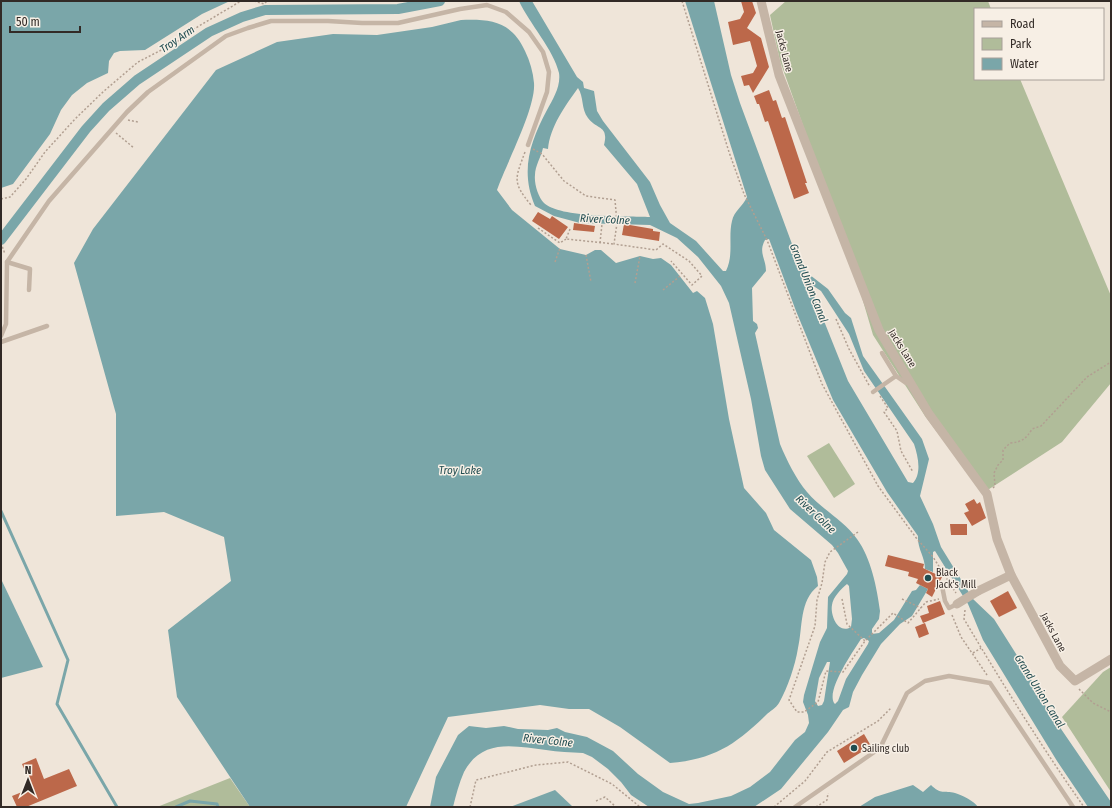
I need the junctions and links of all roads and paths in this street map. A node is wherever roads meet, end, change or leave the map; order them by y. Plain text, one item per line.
1 (241, 1) edge
2 (254, 1) edge
3 (267, 1) edge
4 (682, 1) edge
5 (761, 1) edge
6 (111, 130) junction
7 (529, 146) junction
8 (134, 148) dead end
9 (1, 199) edge
10 (531, 205) dead end
11 (602, 224) dead end
12 (538, 228) dead end
13 (570, 229) dead end
14 (566, 239) junction
15 (1, 243) edge
16 (600, 243) junction
17 (614, 244) junction
18 (560, 248) dead end
19 (3, 249) dead end
20 (586, 255) dead end
21 (640, 256) dead end
22 (671, 261) dead end
23 (7, 262) junction
24 (555, 262) dead end
25 (680, 276) dead end
26 (591, 282) dead end
27 (635, 283) dead end
28 (29, 290) dead end
29 (663, 290) dead end
30 (836, 320) dead end
31 (48, 326) dead end
32 (1, 336) edge
33 (1, 342) edge
34 (882, 353) dead end
35 (1111, 362) edge
36 (896, 376) junction
37 (910, 381) junction
38 (875, 390) junction
39 (913, 472) dead end
40 (988, 494) junction
41 (858, 532) dead end
42 (1012, 575) junction
43 (950, 583) dead end
44 (942, 586) dead end
45 (944, 598) junction
46 (842, 599) dead end
47 (903, 600) dead end
48 (953, 606) junction
49 (919, 607) junction
50 (964, 619) dead end
51 (865, 641) junction
52 (982, 648) junction
53 (973, 653) junction
54 (1111, 659) edge
55 (1075, 681) junction
56 (990, 683) junction
57 (892, 707) dead end
58 (1111, 712) edge
59 (829, 784) junction
60 (596, 801) dead end
61 (470, 807) edge
62 (616, 807) edge
63 (640, 807) edge
64 (774, 807) edge
65 (795, 807) edge
66 (816, 807) edge
67 (1073, 807) edge
68 (1084, 807) edge

1 - 9 path
2 - 3 path
4 - 43 path
5 - 37 street, Jacks Lane
6 - 7 lane
6 - 8 path
6 - 23 lane
7 - 10 path
7 - 17 path
11 - 16 path
12 - 14 path
13 - 14 path
14 - 16 path
15 - 19 path
16 - 17 path
17 - 22 path
18 - 24 path
20 - 26 path
21 - 27 path
23 - 28 lane
23 - 32 lane
25 - 29 path
30 - 38 path
31 - 33 lane
34 - 36 lane
35 - 40 path
36 - 37 lane
36 - 38 lane
37 - 40 street, Jacks Lane
38 - 39 path
40 - 42 street, Jacks Lane
41 - 51 path
42 - 48 street, bridge
42 - 55 street, Jacks Lane
44 - 45 lane
45 - 48 lane
45 - 49 path
46 - 51 path
47 - 49 path
48 - 53 path
49 - 51 path
50 - 52 path
52 - 53 path
52 - 68 path
53 - 56 path
54 - 55 street
55 - 58 path
56 - 59 lane
56 - 67 lane
57 - 64 path
59 - 65 lane
59 - 66 path
60 - 62 path
61 - 63 path

